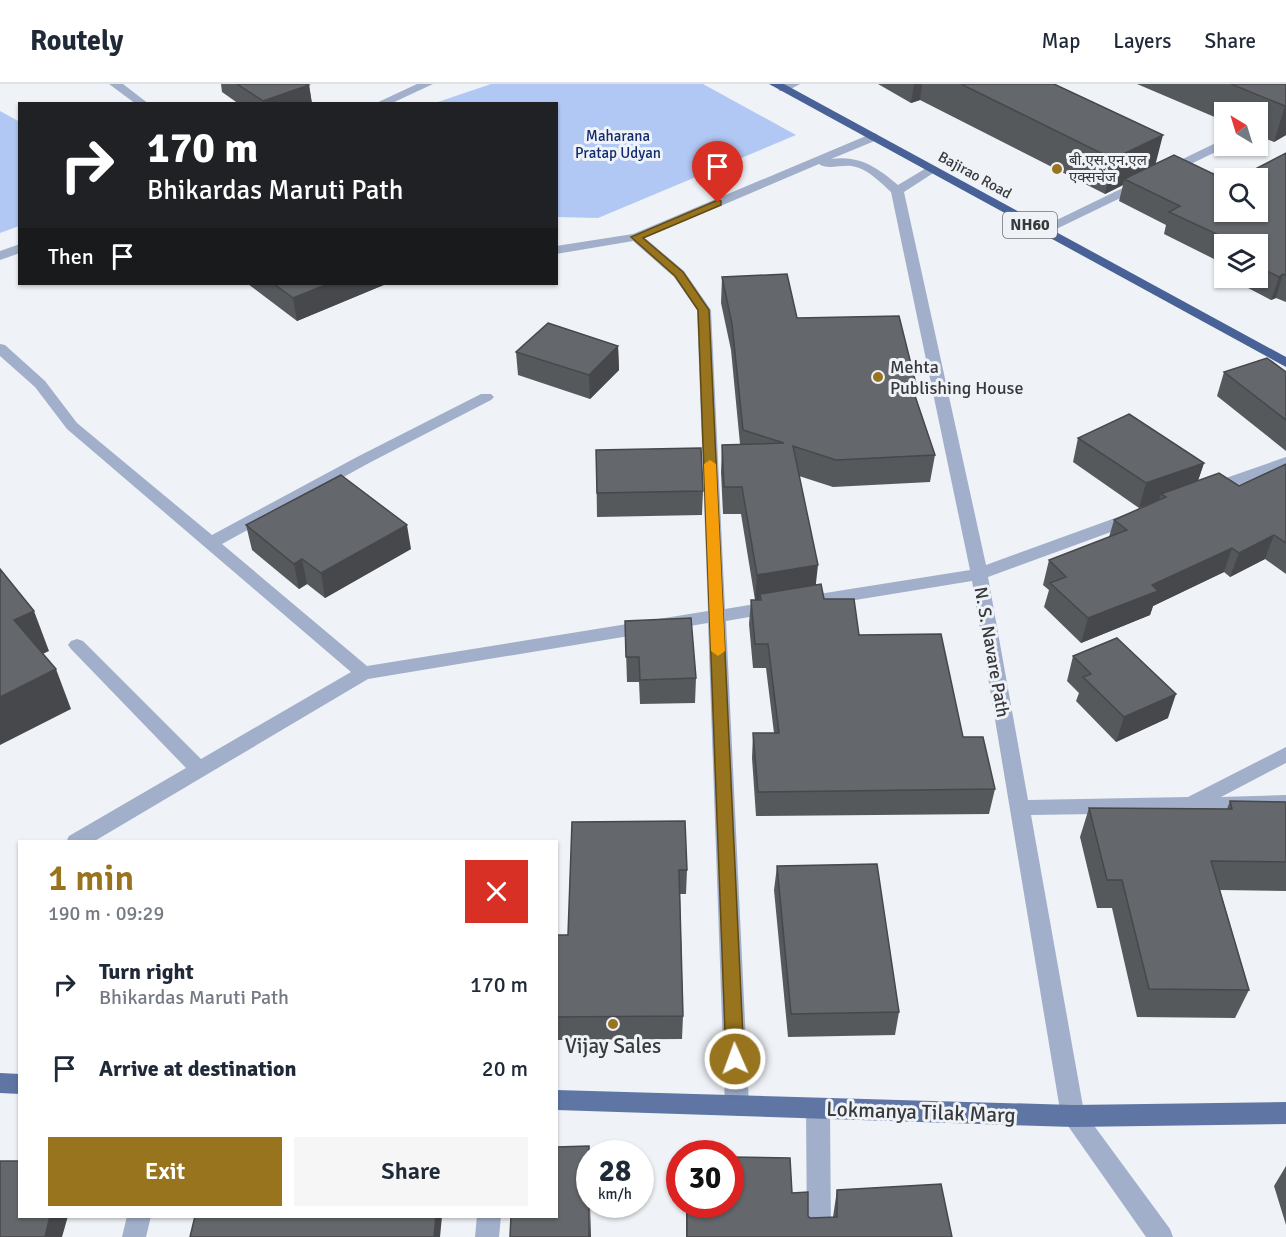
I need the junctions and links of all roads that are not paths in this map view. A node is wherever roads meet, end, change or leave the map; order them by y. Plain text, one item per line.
1 (115, 84) edge
2 (427, 84) edge
3 (784, 86) edge
4 (141, 102) edge
5 (384, 102) edge
6 (873, 137) junction
7 (1214, 148) edge
8 (800, 169) junction
9 (932, 170) junction
10 (897, 191) junction
11 (1041, 231) junction
12 (636, 237) junction
13 (18, 249) edge
14 (558, 250) edge
15 (0, 256) edge
16 (0, 348) edge
17 (1286, 363) edge
18 (486, 398) dead end
19 (1286, 462) edge
20 (1198, 494) edge
21 (1154, 510) edge
22 (211, 543) junction
23 (978, 574) junction
24 (717, 616) junction
25 (77, 645) dead end
26 (364, 672) junction
27 (1286, 754) edge
28 (199, 769) junction
29 (1191, 803) junction
30 (1286, 803) edge
31 (1020, 808) junction
32 (79, 840) edge
33 (0, 1083) edge
34 (18, 1084) edge
35 (558, 1100) edge
36 (737, 1106) junction
37 (818, 1108) junction
38 (1286, 1113) edge
39 (1073, 1116) junction
40 (139, 1218) edge
41 (489, 1218) edge
42 (134, 1237) edge
43 (487, 1237) edge
44 (819, 1237) edge
45 (1161, 1237) edge

1 - 4 street
2 - 5 street
3 - 6 highway, Bajirao Road / NH60
6 - 8 street
6 - 9 highway, Bajirao Road / NH60
7 - 11 street
8 - 10 street
8 - 12 street
9 - 10 street
9 - 11 highway, Bajirao Road / NH60
10 - 23 street, N. S. Navare Path
11 - 17 highway, Bajirao Road / NH60
12 - 14 street
12 - 24 street
13 - 15 street
16 - 22 street
18 - 22 street
19 - 20 street
21 - 23 street
22 - 26 street
23 - 24 street
23 - 31 street, N. S. Navare Path
24 - 26 street
24 - 36 street
25 - 28 street
26 - 28 street
27 - 29 street
28 - 32 street
29 - 30 street
29 - 31 street
31 - 39 street, N. S. Navare Path
33 - 34 main road
35 - 36 main road, Lokmanya Tilak Marg
36 - 37 main road, Lokmanya Tilak Marg
37 - 39 main road, Lokmanya Tilak Marg
37 - 44 street
38 - 39 main road, Lokmanya Tilak Marg
39 - 45 street
40 - 42 street
41 - 43 street

